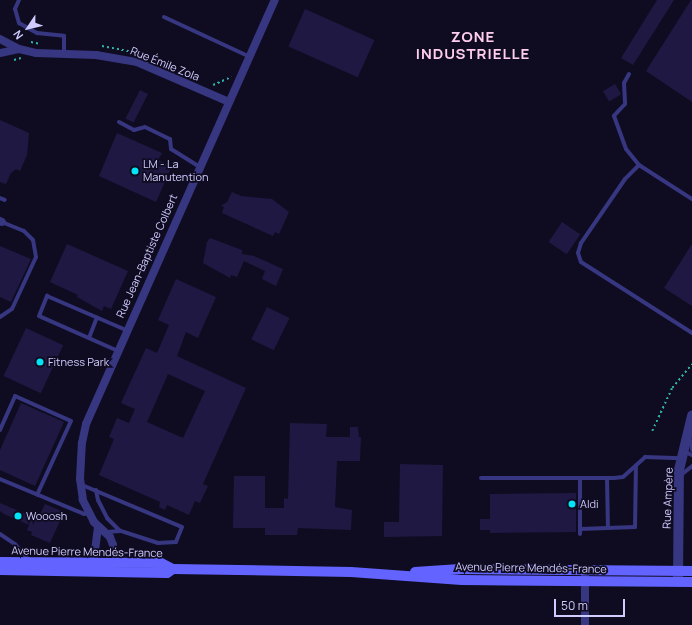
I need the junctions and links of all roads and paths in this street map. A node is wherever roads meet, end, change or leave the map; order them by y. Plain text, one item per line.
1 (19, 0) edge
2 (275, 0) edge
3 (164, 17) dead end
4 (0, 39) edge
5 (19, 49) junction
6 (0, 53) edge
7 (64, 56) junction
8 (250, 56) junction
9 (629, 74) dead end
10 (229, 102) junction
11 (119, 122) dead end
12 (639, 165) junction
13 (200, 167) junction
14 (0, 198) edge
15 (692, 198) edge
16 (5, 200) dead end
17 (1, 221) edge
18 (0, 317) edge
19 (97, 317) junction
20 (126, 330) junction
21 (692, 334) edge
22 (89, 338) junction
23 (118, 351) junction
24 (692, 364) edge
25 (692, 416) edge
26 (0, 430) edge
27 (652, 431) dead end
28 (692, 441) edge
29 (687, 454) edge
30 (636, 466) junction
31 (692, 466) edge
32 (679, 476) junction
33 (480, 478) dead end
34 (580, 478) junction
35 (607, 478) junction
36 (0, 479) edge
37 (81, 485) junction
38 (96, 490) junction
39 (37, 495) junction
40 (88, 513) junction
41 (98, 527) junction
42 (608, 528) junction
43 (120, 531) junction
44 (107, 532) junction
45 (0, 534) edge
46 (30, 561) junction
47 (0, 562) edge
48 (93, 567) junction
49 (113, 567) junction
50 (0, 570) edge
51 (585, 570) junction
52 (686, 571) edge
53 (370, 574) junction
54 (585, 581) junction
55 (684, 582) edge
56 (585, 625) edge

1 - 7 lane
2 - 8 street, Rue Jean-Baptiste Colbert
3 - 8 lane
4 - 5 street, Rue Émile Zola
5 - 6 street, Rue Émile Zola
5 - 7 street, Rue Émile Zola
7 - 10 street, Rue Émile Zola
8 - 10 street, Rue Jean-Baptiste Colbert
9 - 12 lane
10 - 13 street, Rue Jean-Baptiste Colbert
11 - 13 lane
12 - 15 lane
12 - 21 lane
13 - 20 street, Rue Jean-Baptiste Colbert
14 - 16 lane
17 - 18 lane
19 - 20 lane
19 - 22 lane
19 - 22 lane
20 - 23 street, Rue Jean-Baptiste Colbert
22 - 23 lane
23 - 37 street, Rue Jean-Baptiste Colbert
24 - 27 path
25 - 29 street, Rue Ampère
26 - 39 lane
28 - 29 lane
29 - 30 lane
29 - 32 street, Rue Ampère
30 - 35 lane
30 - 42 lane
31 - 32 lane
32 - 52 street, Rue Ampère
33 - 34 lane
34 - 35 lane
34 - 42 lane
35 - 42 lane
36 - 39 lane
37 - 38 lane
37 - 40 street, Rue Jean-Baptiste Colbert
38 - 43 lane
38 - 43 lane
39 - 40 lane
40 - 41 street, Rue Jean-Baptiste Colbert
41 - 44 street, Rue Jean-Baptiste Colbert
41 - 48 street
43 - 44 lane
44 - 49 street
45 - 46 lane
46 - 47 main road, Avenue Pierre Mendés-France
46 - 48 main road, Avenue Pierre Mendés-France
48 - 49 main road, Avenue Pierre Mendés-France
48 - 50 main road, Avenue Pierre Mendés-France
49 - 53 main road, Avenue Pierre Mendés-France
51 - 52 main road, Avenue Pierre Mendés-France
51 - 53 main road, Avenue Pierre Mendés-France
51 - 54 street
52 - 55 street, Rue Ampère
53 - 54 main road, Avenue Pierre Mendés-France
54 - 55 main road, Avenue Pierre Mendés-France
54 - 56 street

